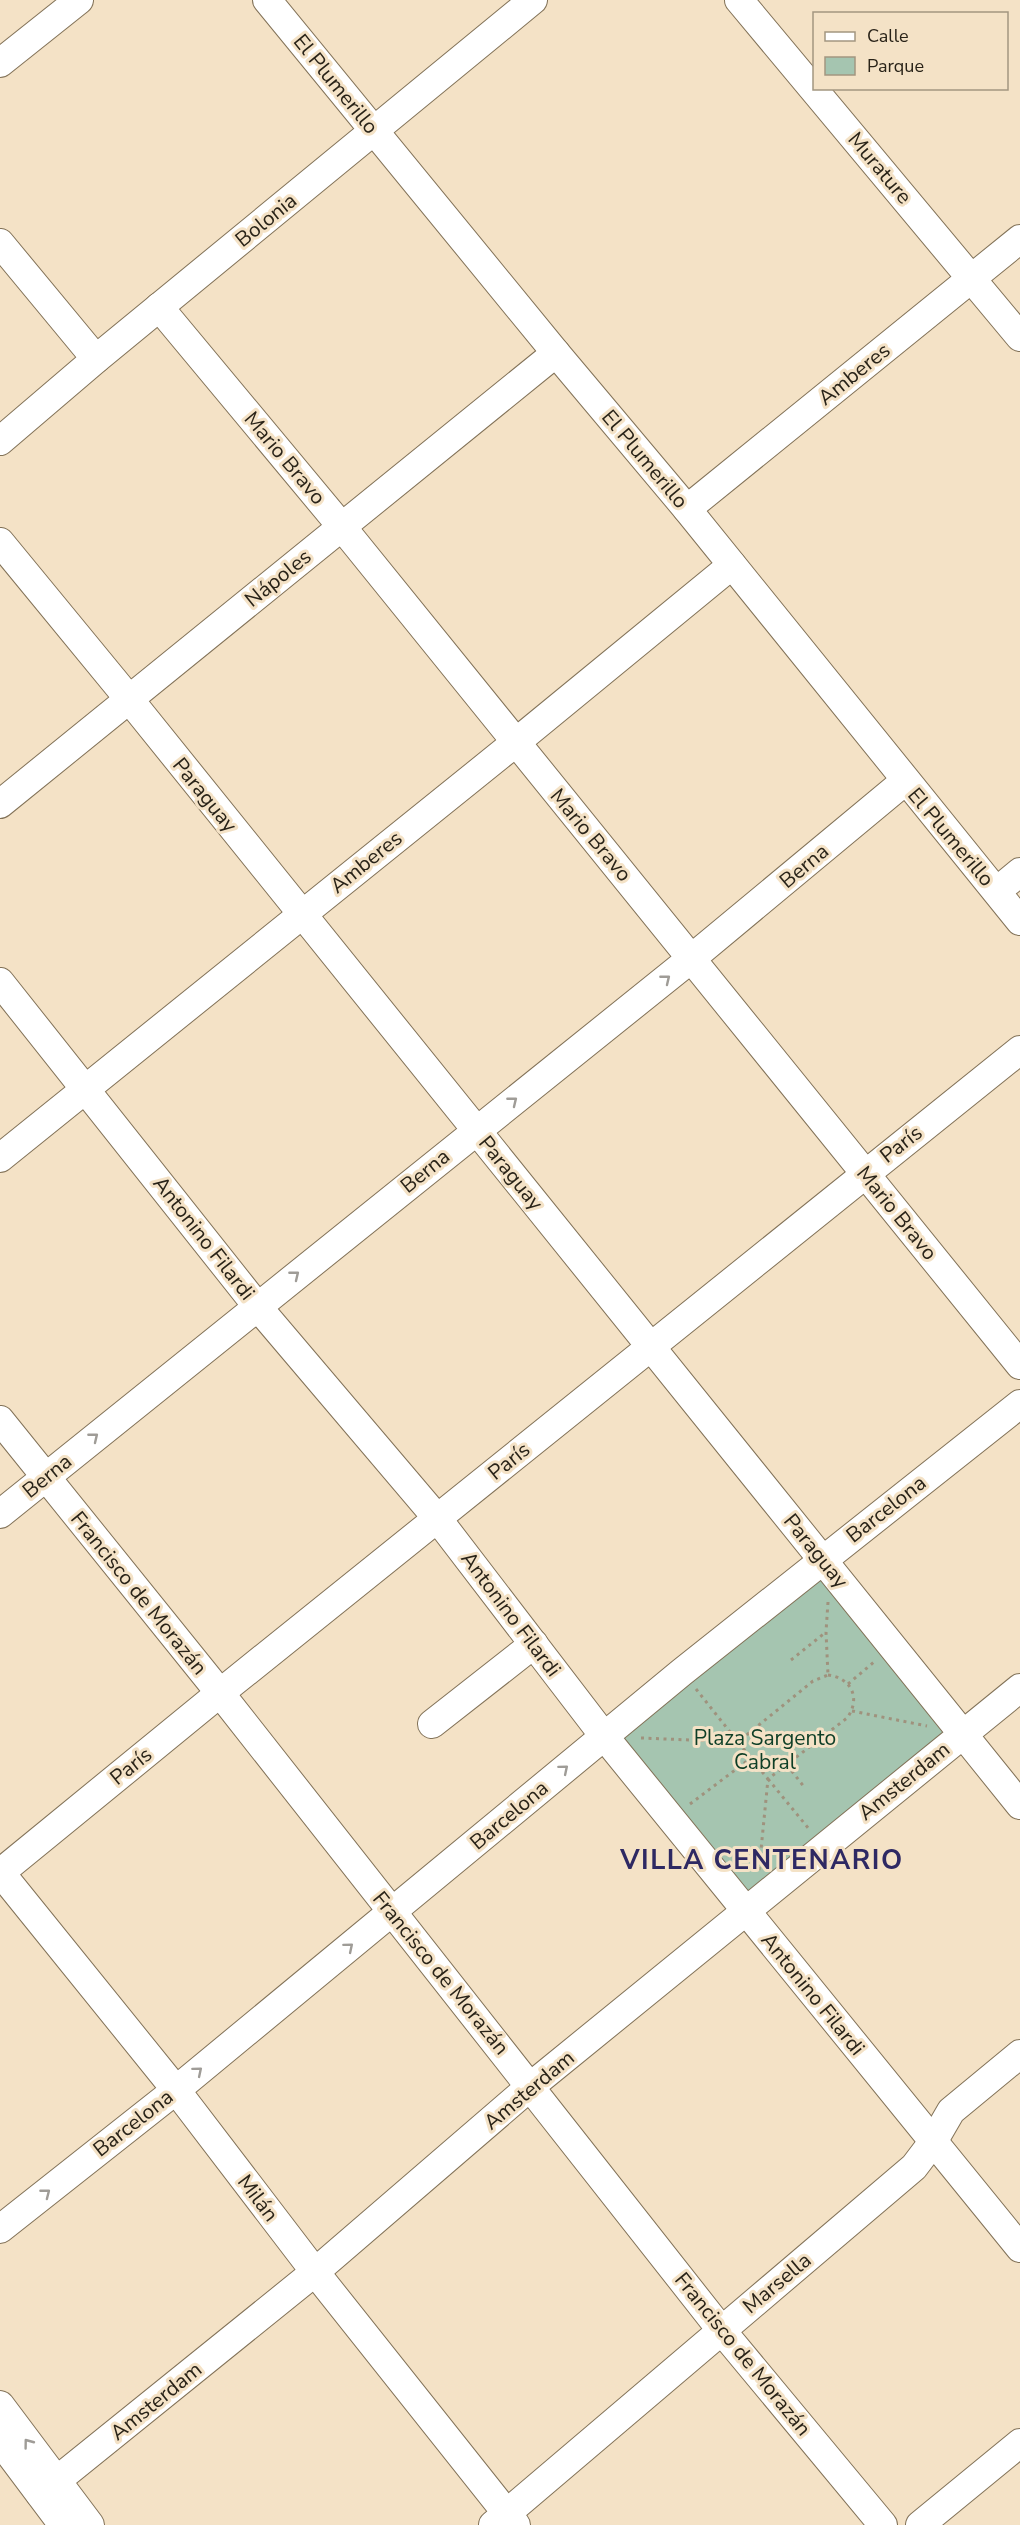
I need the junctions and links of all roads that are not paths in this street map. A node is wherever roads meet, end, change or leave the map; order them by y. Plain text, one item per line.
1 (79, 0) edge
2 (267, 0) edge
3 (533, 0) edge
4 (739, 0) edge
5 (0, 63) edge
6 (813, 88) edge
7 (814, 90) edge
8 (374, 132) junction
9 (1020, 239) edge
10 (0, 243) edge
11 (972, 278) junction
12 (159, 307) junction
13 (1020, 337) edge
14 (556, 353) junction
15 (96, 359) junction
16 (0, 441) edge
17 (687, 509) junction
18 (342, 527) junction
19 (0, 542) edge
20 (732, 565) junction
21 (129, 699) junction
22 (515, 743) junction
23 (905, 781) junction
24 (0, 804) edge
25 (1020, 872) edge
26 (997, 891) junction
27 (301, 915) junction
28 (1020, 921) edge
29 (692, 958) junction
30 (0, 982) edge
31 (1020, 1050) edge
32 (86, 1088) junction
33 (476, 1130) junction
34 (0, 1158) edge
35 (864, 1173) junction
36 (257, 1306) junction
37 (652, 1347) junction
38 (1020, 1365) edge
39 (1020, 1404) edge
40 (0, 1420) edge
41 (45, 1477) junction
42 (0, 1514) edge
43 (438, 1518) junction
44 (826, 1563) junction
45 (534, 1644) junction
46 (1020, 1688) edge
47 (220, 1693) junction
48 (432, 1724) dead end
49 (963, 1734) junction
50 (604, 1736) junction
51 (1020, 1805) edge
52 (0, 1872) edge
53 (750, 1906) junction
54 (391, 1912) junction
55 (1020, 2054) edge
56 (531, 2086) junction
57 (176, 2090) junction
58 (933, 2142) junction
59 (0, 2229) edge
60 (1020, 2248) edge
61 (315, 2272) junction
62 (722, 2331) junction
63 (0, 2405) edge
64 (0, 2441) edge
65 (1020, 2443) edge
66 (48, 2487) junction
67 (505, 2521) edge
68 (63, 2525) edge
69 (90, 2525) edge
70 (884, 2525) edge
71 (920, 2525) edge

1 - 5 street
2 - 8 street, El Plumerillo
3 - 8 street, Bolonia
4 - 6 street, Murature
7 - 11 street, Murature
8 - 12 street, Bolonia
8 - 14 street, El Plumerillo
9 - 11 street, Amberes
10 - 15 street
11 - 13 street, Murature
11 - 17 street, Amberes
12 - 15 street, Bolonia
12 - 18 street, Mario Bravo
14 - 17 street, El Plumerillo
14 - 18 street, Nápoles
15 - 16 street, Bolonia
17 - 20 street, El Plumerillo
18 - 21 street, Nápoles
18 - 22 street, Mario Bravo
19 - 21 street, Paraguay
20 - 22 street, Amberes
20 - 23 street, El Plumerillo
21 - 24 street, Nápoles
21 - 27 street, Paraguay
22 - 27 street, Amberes
22 - 29 street, Mario Bravo
23 - 26 street, El Plumerillo
23 - 29 street, Berna
25 - 26 street
26 - 28 street, El Plumerillo
27 - 32 street, Amberes
27 - 33 street, Paraguay
33 -> 29 street, Berna
29 - 35 street, Mario Bravo
30 - 32 street, Antonino Filardi
31 - 35 street, París
32 - 34 street, Amberes
32 - 36 street, Antonino Filardi
36 -> 33 street, Berna
33 - 37 street, Paraguay
35 - 37 street, París
35 - 38 street, Mario Bravo
41 -> 36 street, Berna
36 - 43 street, Antonino Filardi
37 - 43 street, París
37 - 44 street, Paraguay
39 - 44 street, Barcelona
40 - 41 street, Francisco de Morazán
41 - 42 street, Berna
41 - 47 street, Francisco de Morazán
43 - 45 street, Antonino Filardi
43 - 47 street, París
44 - 49 street, Paraguay
44 - 50 street, Barcelona
45 - 48 street
45 - 50 street, Antonino Filardi
46 - 49 street, Amsterdam
47 - 52 street, París
47 - 54 street, Francisco de Morazán
49 - 51 street, Paraguay
49 - 53 street, Amsterdam
50 - 53 street, Antonino Filardi
54 -> 50 street, Barcelona
52 - 57 street, Milán
53 - 56 street, Amsterdam
53 - 58 street, Antonino Filardi
54 - 56 street, Francisco de Morazán
57 -> 54 street, Barcelona
55 - 58 street, Marsella
56 - 61 street, Amsterdam
56 - 62 street, Francisco de Morazán
59 -> 57 street, Barcelona
57 - 61 street, Milán
58 - 60 street, Antonino Filardi
58 - 62 street, Marsella
61 - 66 street, Amsterdam
61 - 67 street, Milán
62 - 67 street, Marsella
62 - 70 street, Francisco de Morazán
66 -> 63 street
64 - 66 street
65 - 71 street
66 - 68 street
66 - 69 street

